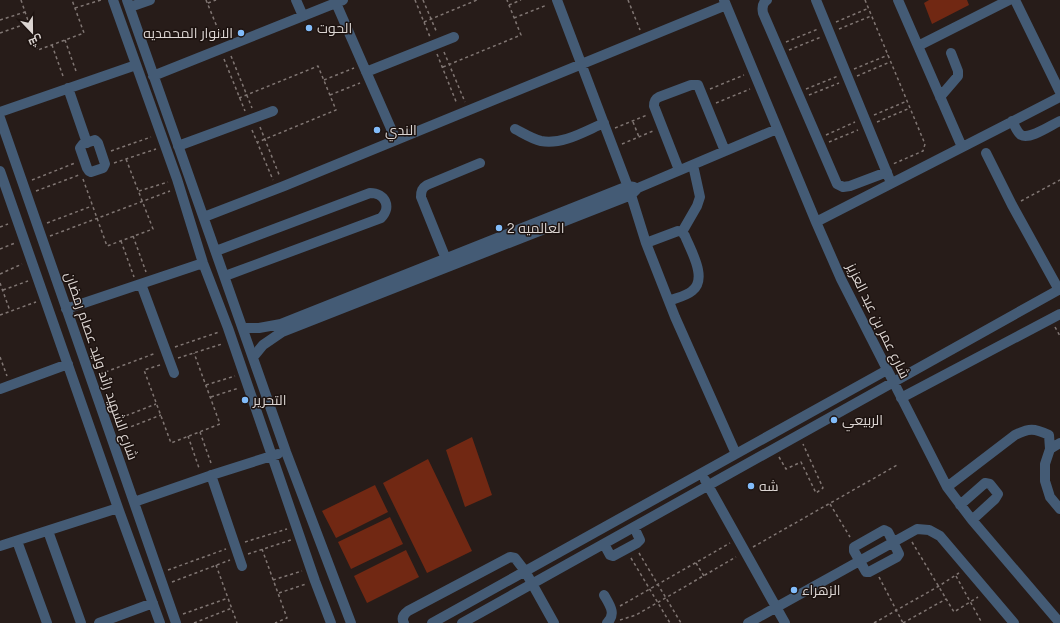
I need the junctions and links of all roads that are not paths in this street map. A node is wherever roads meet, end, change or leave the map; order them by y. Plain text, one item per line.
1 (113, 0) edge
2 (150, 0) edge
3 (296, 0) edge
4 (557, 0) edge
5 (768, 0) edge
6 (816, 0) edge
7 (898, 0) edge
8 (1009, 0) edge
9 (1015, 0) edge
10 (340, 2) edge
11 (725, 2) edge
12 (128, 4) edge
13 (303, 16) junction
14 (454, 37) dead end
15 (918, 46) junction
16 (951, 53) dead end
17 (136, 65) junction
18 (582, 65) junction
19 (366, 72) junction
20 (153, 76) junction
21 (68, 88) junction
22 (1060, 92) edge
23 (940, 97) junction
24 (1060, 97) edge
25 (273, 111) dead end
26 (0, 112) edge
27 (0, 118) edge
28 (1060, 121) edge
29 (1012, 122) junction
30 (606, 127) junction
31 (515, 129) dead end
32 (777, 129) junction
33 (396, 140) junction
34 (87, 143) junction
35 (178, 146) junction
36 (962, 147) junction
37 (725, 151) junction
38 (986, 153) dead end
39 (480, 163) dead end
40 (693, 165) junction
41 (0, 170) edge
42 (680, 170) junction
43 (886, 170) junction
44 (892, 184) junction
45 (632, 190) junction
46 (4, 194) edge
47 (204, 216) junction
48 (816, 222) junction
49 (682, 232) junction
50 (646, 243) junction
51 (216, 251) junction
52 (448, 262) junction
53 (203, 263) junction
54 (225, 276) junction
55 (142, 283) junction
56 (1060, 289) edge
57 (669, 301) junction
58 (66, 309) junction
59 (1060, 314) edge
60 (244, 328) junction
61 (254, 356) junction
62 (68, 364) junction
63 (887, 370) junction
64 (174, 373) dead end
65 (894, 383) junction
66 (0, 389) edge
67 (901, 398) junction
68 (1060, 443) edge
69 (1050, 449) junction
70 (286, 452) junction
71 (736, 454) junction
72 (272, 456) junction
73 (702, 473) junction
74 (209, 476) junction
75 (709, 486) junction
76 (947, 487) junction
77 (134, 502) junction
78 (960, 505) junction
79 (118, 508) junction
80 (1060, 509) edge
81 (972, 520) junction
82 (634, 527) junction
83 (48, 531) junction
84 (17, 541) junction
85 (894, 542) junction
86 (604, 544) junction
87 (0, 546) edge
88 (859, 562) junction
89 (242, 566) dead end
90 (525, 571) junction
91 (532, 584) junction
92 (604, 595) dead end
93 (153, 603) junction
94 (776, 607) junction
95 (610, 618) edge
96 (175, 620) edge
97 (47, 623) edge
98 (81, 623) edge
99 (99, 623) edge
100 (160, 623) edge
101 (331, 623) edge
102 (351, 623) edge
103 (404, 623) edge
104 (432, 623) edge
105 (462, 623) edge
106 (554, 623) edge
107 (748, 623) edge
108 (785, 623) edge
109 (1014, 623) edge
110 (1060, 623) edge

1 - 17 street
2 - 12 street
3 - 13 street
4 - 18 street
5 - 43 street
6 - 43 street
7 - 15 street
8 - 15 street
9 - 22 street
10 - 13 street
10 - 19 street
11 - 18 street
11 - 32 street, شارع عمر بن عبد العزيز
12 - 20 street
13 - 20 street
14 - 19 street
15 - 23 street
16 - 23 street
17 - 21 street
17 - 53 street
18 - 30 street
18 - 33 street
19 - 33 street
20 - 35 street
21 - 26 street
21 - 34 street
23 - 36 street
24 - 29 street
25 - 35 street
27 - 58 street, شارع الشهيد رائد وليد عصام رمضان
28 - 29 street
29 - 36 street
30 - 31 street
30 - 45 street
32 - 37 street
32 - 48 street, شارع عمر بن عبد العزيز
33 - 47 street
34 - 34 street
35 - 47 street
36 - 44 street
37 - 40 street
37 - 42 street
38 - 56 street
39 - 52 street
40 - 42 street
40 - 49 street
41 - 46 street
42 - 45 street
43 - 44 street
44 - 48 street
45 - 50 street
45 - 52 street
46 - 62 street
47 - 51 street
48 - 63 street, شارع عمر بن عبد العزيز
49 - 50 street
49 - 57 street
50 - 57 street
51 - 54 street
51 - 54 street
52 - 60 street
52 - 61 street
53 - 55 street
53 - 72 street
54 - 60 street
55 - 58 street
55 - 64 street
56 - 65 street
57 - 71 street
58 - 77 street, شارع الشهيد رائد وليد عصام رمضان
59 - 67 street
60 - 61 street
61 - 70 street
62 - 66 street
62 - 79 street
63 - 65 street, شارع عمر بن عبد العزيز
63 - 71 street
65 - 67 street, شارع عمر بن عبد العزيز
65 - 75 street
67 - 76 street, شارع عمر بن عبد العزيز
68 - 69 street
69 - 76 street
69 - 80 street
70 - 72 street
70 - 102 street
71 - 73 street
72 - 74 street
72 - 101 street
73 - 75 street
73 - 90 street
74 - 77 street
74 - 89 street
75 - 82 street
75 - 94 street
76 - 78 street, شارع عمر بن عبد العزيز
77 - 96 street, شارع الشهيد رائد وليد عصام رمضان
78 - 81 street, شارع عمر بن عبد العزيز
78 - 81 street
79 - 83 street
79 - 93 street
81 - 110 street, شارع عمر بن عبد العزيز
82 - 86 street
82 - 86 street
83 - 84 street
83 - 98 street
84 - 87 street
84 - 97 street
85 - 88 street
85 - 88 street
85 - 88 street
85 - 109 street
86 - 91 street
88 - 94 street
90 - 91 street
90 - 103 street
90 - 104 street
91 - 105 street
91 - 106 street
92 - 95 street
93 - 99 street
93 - 100 street
94 - 107 street
94 - 108 street

